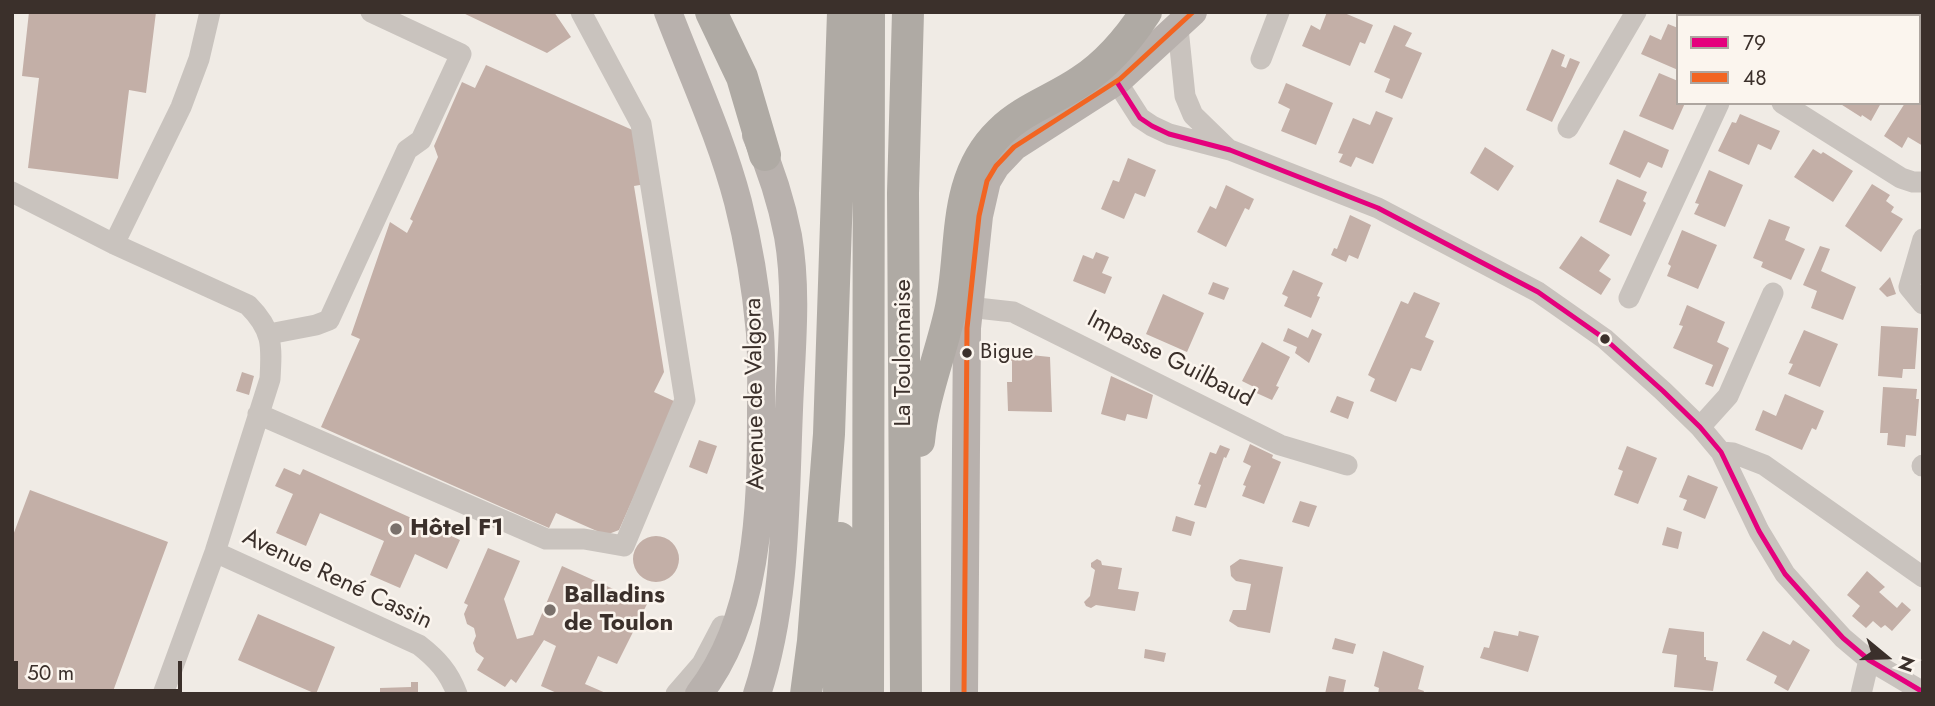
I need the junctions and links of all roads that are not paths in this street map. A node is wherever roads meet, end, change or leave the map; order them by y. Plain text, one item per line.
1 (210, 12) edge
2 (371, 12) edge
3 (580, 12) edge
4 (668, 12) edge
5 (696, 12) edge
6 (710, 12) edge
7 (843, 12) edge
8 (869, 12) edge
9 (908, 12) edge
10 (1146, 12) edge
11 (1279, 12) edge
12 (1636, 12) edge
13 (1186, 20) edge
14 (842, 57) junction
15 (1261, 59) dead end
16 (1117, 82) junction
17 (1718, 105) edge
18 (1785, 105) edge
19 (1568, 128) dead end
20 (1230, 150) junction
21 (765, 155) junction
22 (1923, 182) edge
23 (12, 192) edge
24 (1923, 239) edge
25 (114, 244) junction
26 (1773, 293) dead end
27 (1629, 298) dead end
28 (1923, 304) edge
29 (968, 307) junction
30 (269, 334) junction
31 (258, 414) junction
32 (1700, 427) junction
33 (829, 434) junction
34 (1721, 452) junction
35 (1347, 466) dead end
36 (755, 536) junction
37 (215, 552) junction
38 (1923, 577) edge
39 (906, 593) junction
40 (1869, 660) junction
41 (1923, 692) edge
42 (163, 694) edge
43 (457, 694) edge
44 (676, 694) edge
45 (699, 694) edge
46 (757, 694) edge
47 (806, 694) edge
48 (819, 694) edge
49 (839, 694) edge
50 (868, 694) edge
51 (906, 694) edge
52 (964, 694) edge
53 (1861, 694) edge

1 - 25 street
2 - 30 street
3 - 31 street
4 - 36 main road, Avenue de Valgora
5 - 21 main road
6 - 21 highway
7 - 14 highway
8 - 50 highway, La Toulonnaise
9 - 39 highway, La Toulonnaise
10 - 39 highway
11 - 15 street
12 - 19 street
13 - 16 main road
13 - 20 street
14 - 33 highway
14 - 49 highway
16 - 20 street
16 - 29 main road
17 - 27 street
18 - 22 street
20 - 32 street
21 - 46 main road
23 - 25 street
24 - 28 street
25 - 30 street
26 - 32 street
29 - 35 street, Impasse Guilbaud
29 - 52 main road
30 - 31 street
31 - 37 street
32 - 34 street
33 - 47 highway
33 - 48 street
34 - 38 street
34 - 40 street
36 - 44 street
36 - 45 main road, Avenue de Valgora
37 - 42 street
37 - 43 street, Avenue René Cassin
39 - 51 highway, La Toulonnaise
40 - 41 street
40 - 53 street

